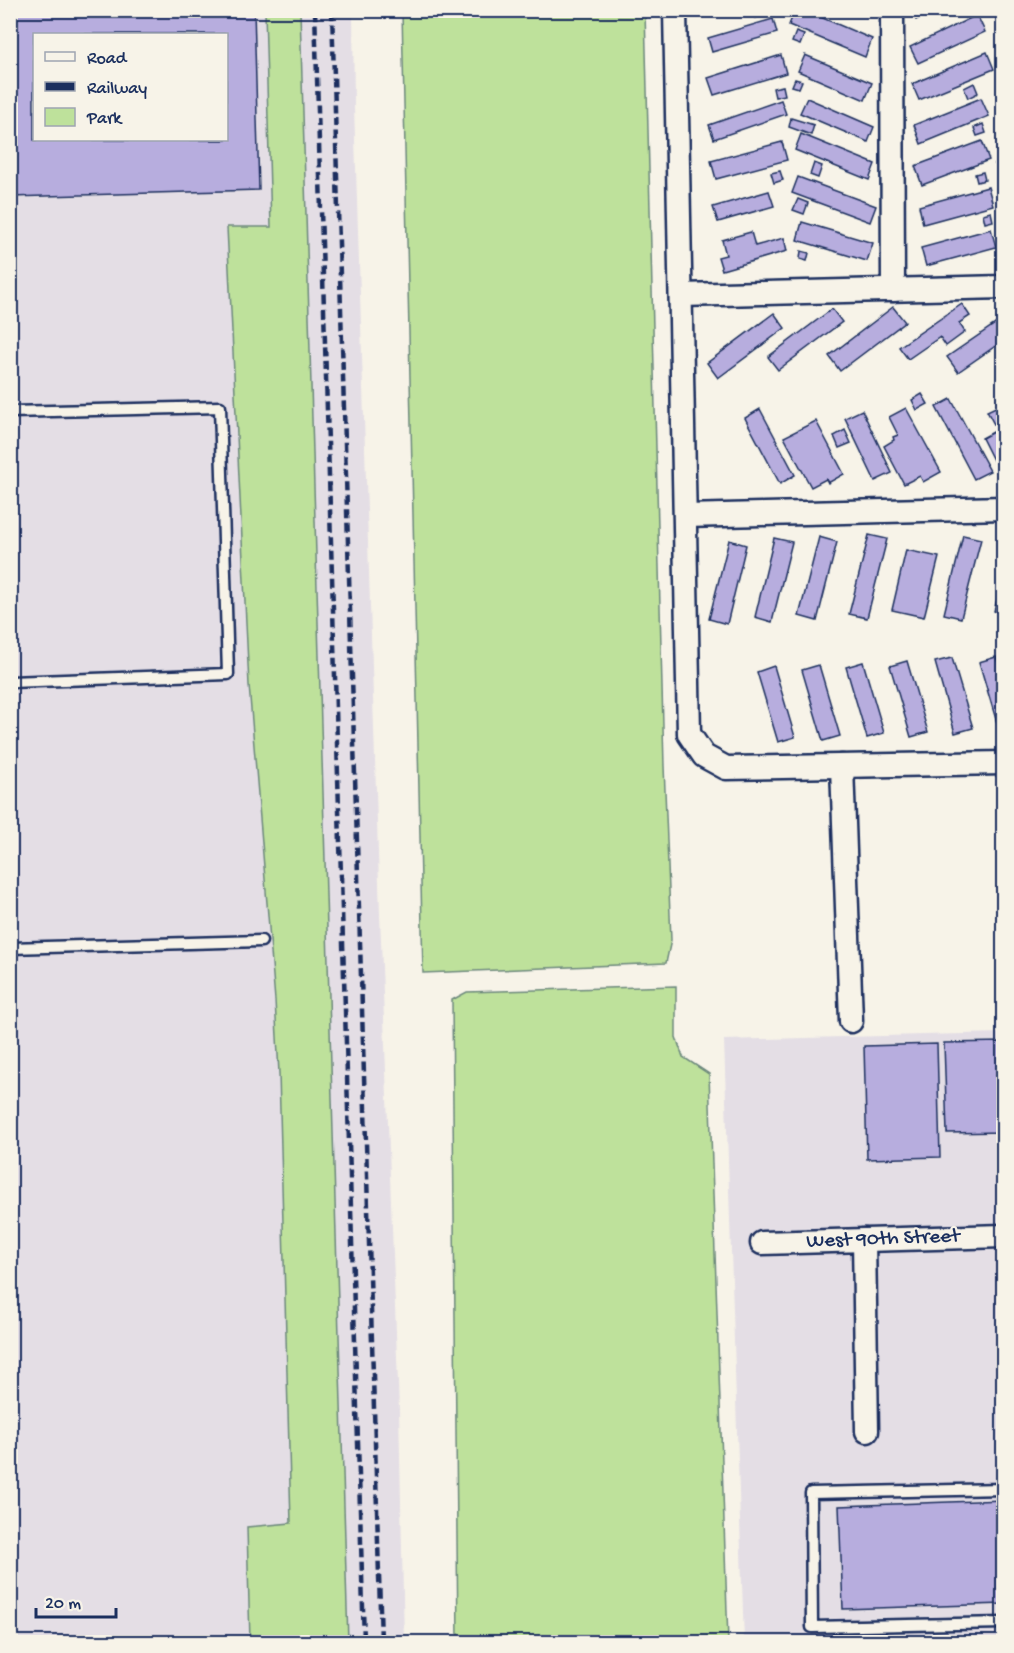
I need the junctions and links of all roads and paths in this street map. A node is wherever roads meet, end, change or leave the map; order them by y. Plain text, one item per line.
1 (675, 10) edge
2 (892, 10) edge
3 (1004, 287) edge
4 (893, 290) junction
5 (681, 296) junction
6 (10, 412) edge
7 (1004, 508) edge
8 (686, 516) junction
9 (10, 682) edge
10 (1004, 763) edge
11 (842, 766) junction
12 (261, 941) dead end
13 (10, 948) edge
14 (851, 1021) dead end
15 (1004, 1236) edge
16 (864, 1240) junction
17 (762, 1243) dead end
18 (867, 1431) dead end
19 (1004, 1489) edge
20 (1004, 1623) edge

1 - 5 street
2 - 4 street
3 - 4 street
4 - 5 street
5 - 8 street
6 - 9 lane
7 - 8 street
8 - 11 street
10 - 11 street
11 - 14 street
12 - 13 lane
15 - 16 street, West 90th Street
16 - 17 street, West 90th Street
16 - 18 street
19 - 20 lane

